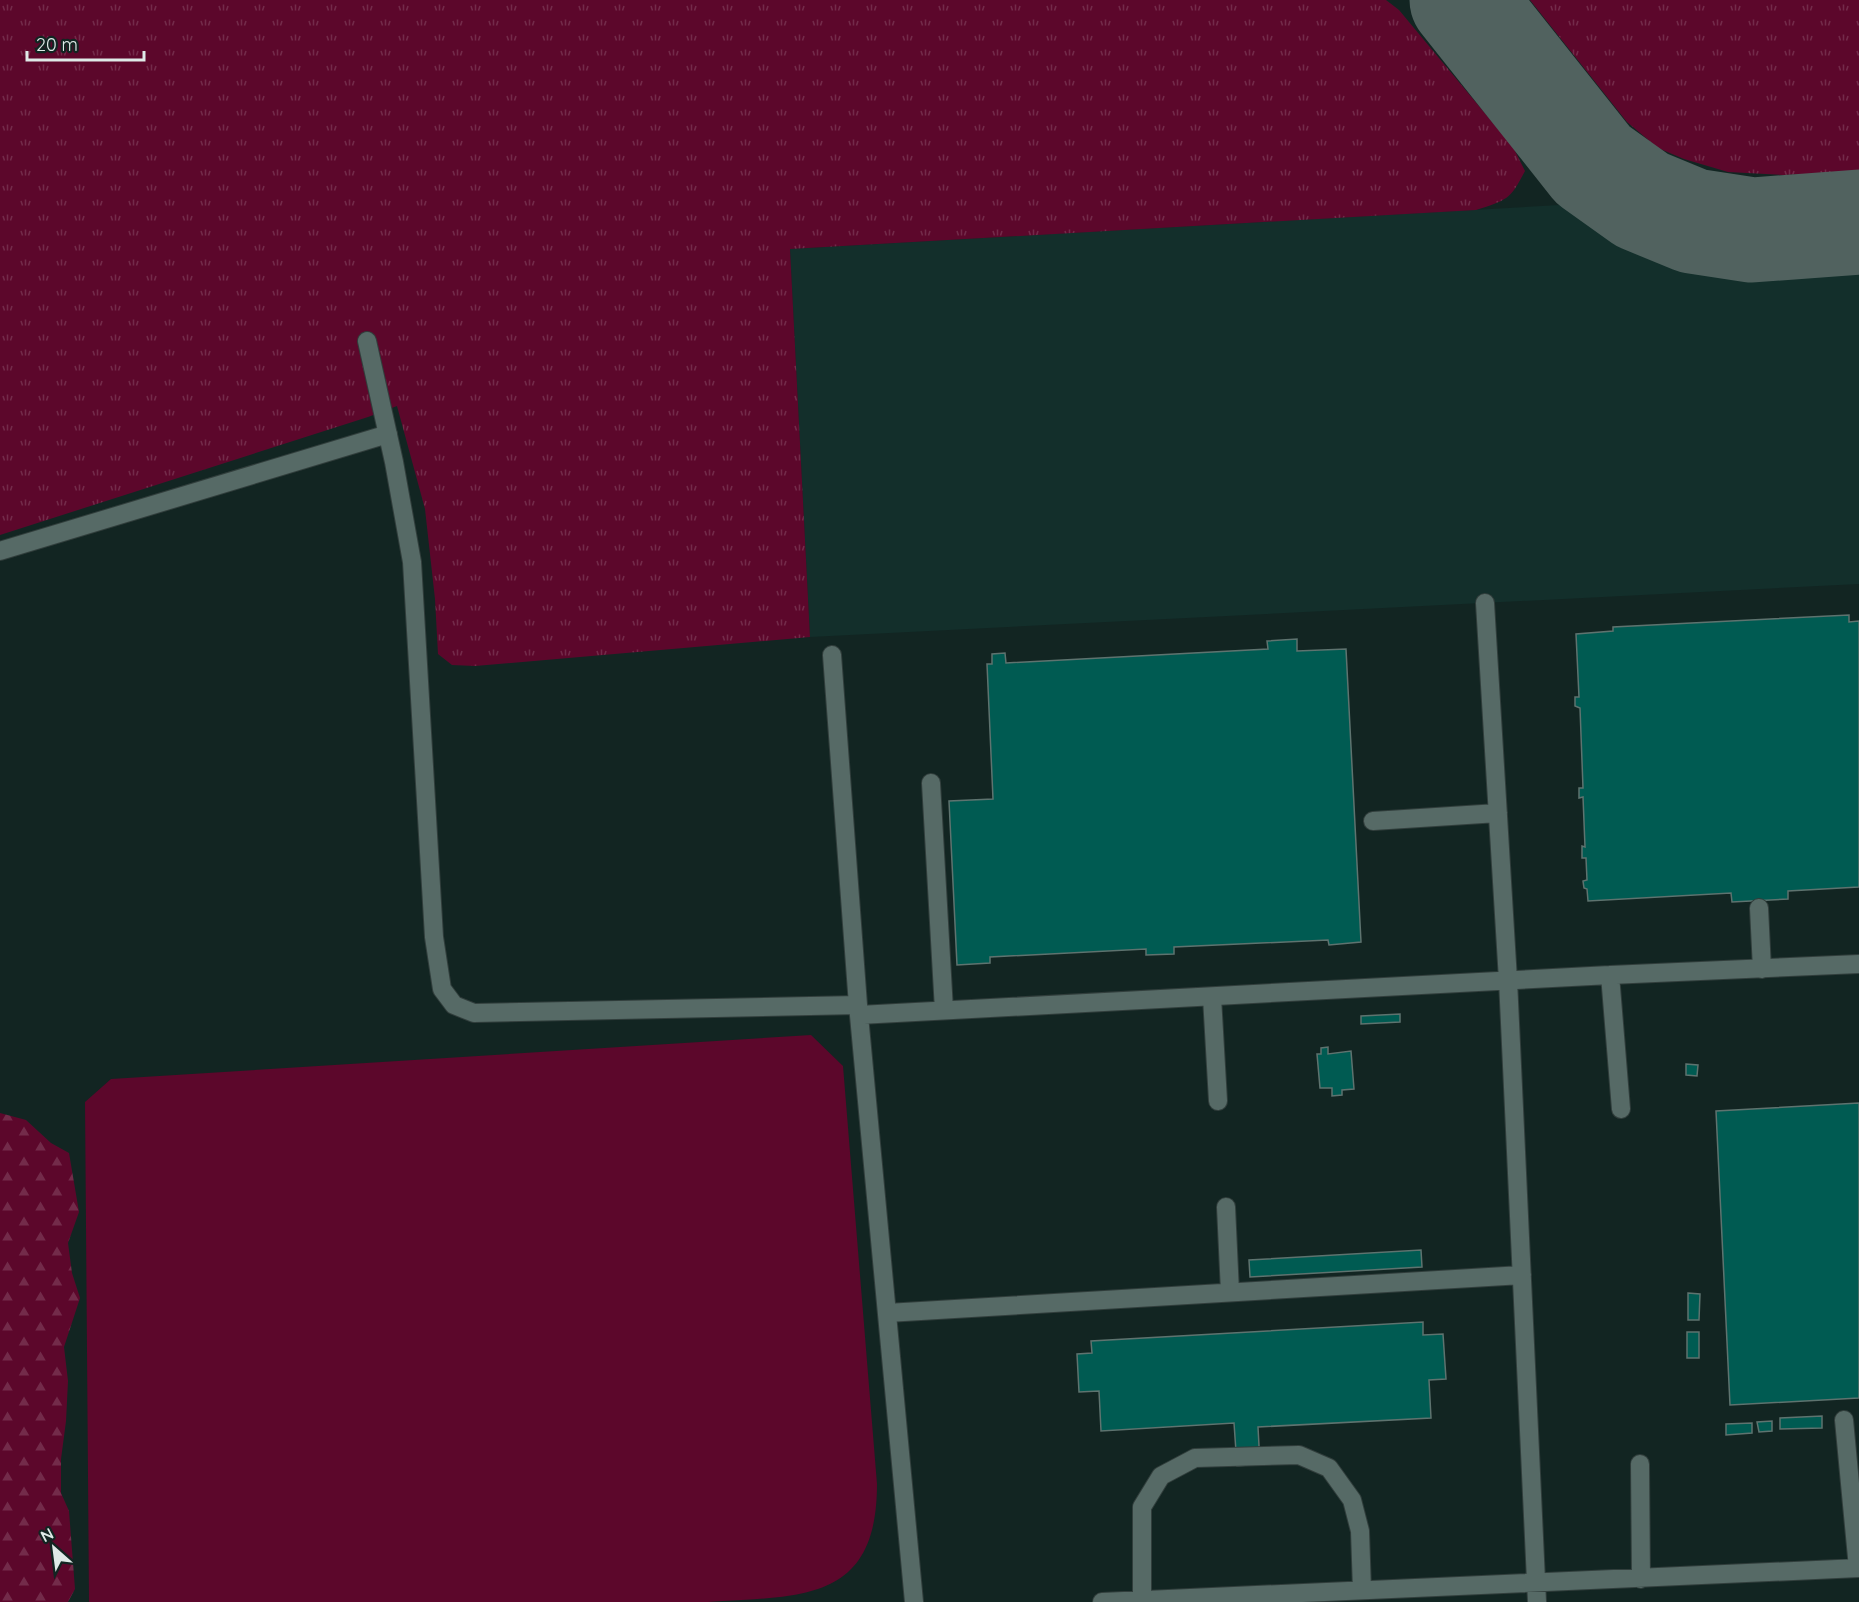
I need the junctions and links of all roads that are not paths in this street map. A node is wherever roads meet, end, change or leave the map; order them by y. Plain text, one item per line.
1 (367, 341) dead end
2 (388, 434) junction
3 (0, 551) edge
4 (1485, 603) dead end
5 (832, 655) dead end
6 (931, 783) dead end
7 (1498, 813) junction
8 (1373, 820) dead end
9 (1759, 908) dead end
10 (1859, 964) edge
11 (1762, 969) junction
12 (1610, 975) junction
13 (1508, 980) junction
14 (1212, 997) junction
15 (858, 1010) junction
16 (944, 1010) junction
17 (1218, 1101) dead end
18 (1621, 1109) dead end
19 (1226, 1207) dead end
20 (1522, 1275) junction
21 (1230, 1292) junction
22 (887, 1313) junction
23 (1844, 1420) dead end
24 (1640, 1464) dead end
25 (1858, 1568) edge
26 (1641, 1579) junction
27 (1362, 1590) junction
28 (1537, 1593) edge
29 (1142, 1600) junction
30 (914, 1602) edge
31 (1102, 1602) edge

1 - 2 lane
2 - 3 lane
2 - 15 lane
4 - 7 lane
5 - 15 lane
6 - 16 lane
7 - 8 lane
7 - 13 lane
9 - 11 lane
10 - 11 lane
11 - 12 lane
12 - 13 lane
12 - 18 lane
13 - 14 lane
13 - 20 lane
14 - 16 lane
14 - 17 lane
15 - 16 lane
15 - 22 lane
19 - 21 lane
20 - 21 lane
20 - 28 lane
21 - 22 lane
22 - 30 lane
23 - 25 lane
24 - 26 lane
25 - 26 lane
26 - 28 lane
27 - 28 lane
27 - 29 lane
27 - 29 lane
29 - 31 lane

